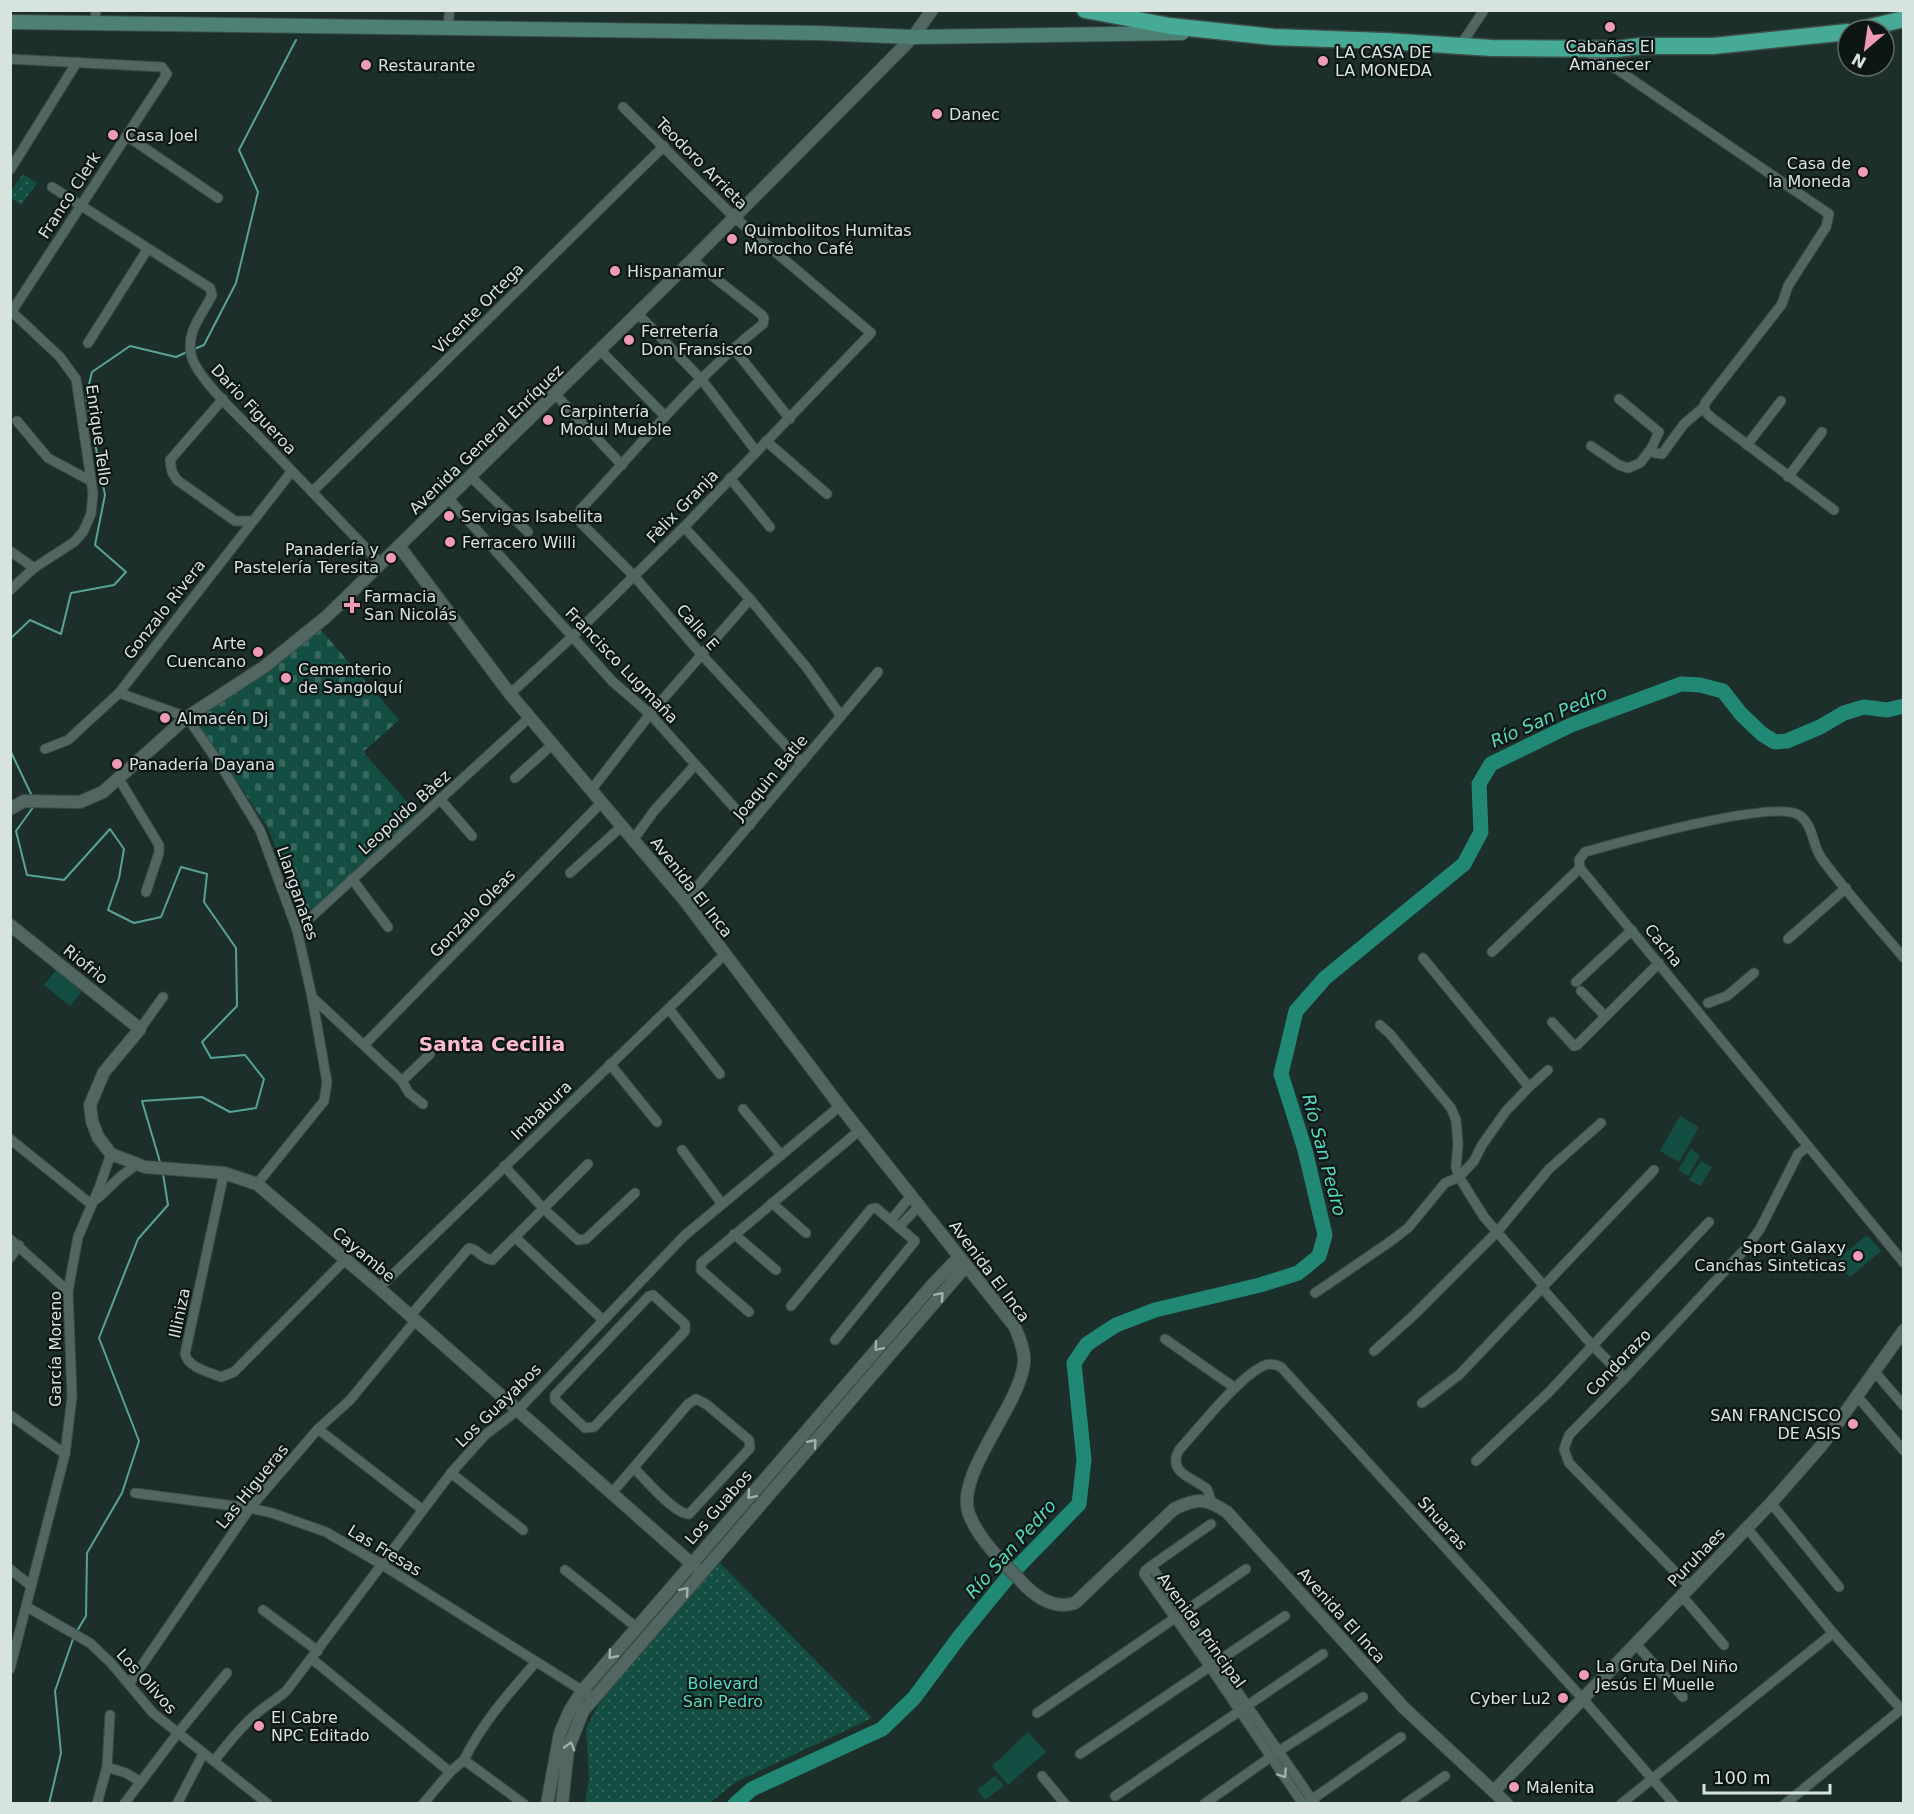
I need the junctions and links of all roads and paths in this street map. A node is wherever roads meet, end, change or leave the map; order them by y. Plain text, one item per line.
1 (450, 10) edge
2 (933, 10) edge
3 (1085, 10) edge
4 (1484, 10) edge
5 (79, 17) edge
6 (95, 17) edge
7 (10, 22) edge
8 (447, 29) junction
9 (1226, 32) junction
10 (1836, 33) edge
11 (913, 37) junction
12 (1460, 46) junction
13 (1580, 47) junction
14 (10, 59) edge
15 (77, 62) junction
16 (623, 107) dead end
17 (127, 136) junction
18 (664, 146) junction
19 (10, 170) edge
20 (52, 187) dead end
21 (218, 198) dead end
22 (80, 205) junction
23 (734, 217) junction
24 (147, 250) junction
25 (692, 260) junction
26 (11, 311) edge
27 (637, 314) junction
28 (871, 333) joint
29 (88, 344) dead end
30 (734, 349) junction
31 (600, 350) junction
32 (702, 380) junction
33 (555, 394) junction
34 (223, 399) junction
35 (1619, 399) dead end
36 (1781, 400) dead end
37 (1704, 407) junction
38 (665, 416) junction
39 (790, 419) junction
40 (17, 421) dead end
41 (1822, 432) dead end
42 (766, 441) junction
43 (1747, 445) junction
44 (1591, 446) dead end
45 (1652, 449) junction
46 (756, 451) junction
47 (622, 465) junction
48 (292, 471) junction
49 (471, 477) junction
50 (1788, 477) junction
51 (730, 478) junction
52 (91, 481) junction
53 (312, 492) junction
54 (827, 494) dead end
55 (449, 499) junction
56 (1834, 510) dead end
57 (251, 522) junction
58 (684, 527) junction
59 (771, 527) dead end
60 (528, 532) dead end
61 (399, 546) junction
62 (10, 551) edge
63 (381, 564) junction
64 (34, 568) junction
65 (634, 576) junction
66 (10, 590) edge
67 (750, 599) junction
68 (573, 636) junction
69 (702, 654) junction
70 (878, 672) dead end
71 (119, 693) junction
72 (510, 694) junction
73 (650, 714) junction
74 (841, 716) junction
75 (186, 717) junction
76 (530, 717) junction
77 (553, 744) junction
78 (45, 749) dead end
79 (802, 763) junction
80 (695, 765) junction
81 (119, 778) junction
82 (515, 778) dead end
83 (592, 789) junction
84 (441, 799) junction
85 (602, 802) junction
86 (10, 809) edge
87 (622, 825) junction
88 (750, 825) junction
89 (472, 836) dead end
90 (633, 840) junction
91 (1580, 868) junction
92 (570, 873) dead end
93 (352, 879) junction
94 (1846, 888) junction
95 (146, 892) dead end
96 (685, 901) junction
97 (10, 925) edge
98 (388, 927) dead end
99 (297, 930) junction
100 (1632, 930) junction
101 (1788, 939) dead end
102 (1492, 952) dead end
103 (724, 955) junction
104 (1423, 958) dead end
105 (1904, 958) edge
106 (1659, 963) junction
107 (1754, 973) dead end
108 (1576, 981) dead end
109 (1581, 991) dead end
110 (163, 997) dead end
111 (312, 997) junction
112 (1702, 1005) junction
113 (669, 1009) junction
114 (1605, 1016) junction
115 (1552, 1022) dead end
116 (1380, 1025) dead end
117 (140, 1029) junction
118 (364, 1045) junction
119 (430, 1054) dead end
120 (610, 1065) junction
121 (1548, 1070) dead end
122 (720, 1074) dead end
123 (402, 1081) junction
124 (1529, 1087) junction
125 (423, 1104) dead end
126 (840, 1106) junction
127 (743, 1109) dead end
128 (657, 1122) dead end
129 (1601, 1123) dead end
130 (860, 1130) junction
131 (10, 1140) edge
132 (1807, 1147) junction
133 (681, 1150) dead end
134 (111, 1154) junction
135 (781, 1155) junction
136 (588, 1164) dead end
137 (141, 1166) junction
138 (504, 1167) junction
139 (1654, 1170) dead end
140 (224, 1173) junction
141 (1459, 1177) junction
142 (257, 1184) junction
143 (635, 1193) dead end
144 (915, 1201) junction
145 (772, 1203) junction
146 (722, 1204) junction
147 (92, 1205) junction
148 (544, 1209) junction
149 (891, 1220) junction
150 (1709, 1222) dead end
151 (899, 1227) junction
152 (1497, 1232) junction
153 (806, 1233) dead end
154 (734, 1234) junction
155 (516, 1238) junction
156 (10, 1239) edge
157 (19, 1245) junction
158 (10, 1258) edge
159 (345, 1260) junction
160 (963, 1261) junction
161 (1904, 1263) edge
162 (776, 1270) dead end
163 (379, 1288) junction
164 (1543, 1289) junction
165 (68, 1291) junction
166 (1315, 1293) dead end
167 (791, 1306) dead end
168 (749, 1312) dead end
169 (412, 1318) junction
170 (603, 1320) junction
171 (593, 1330) junction
172 (1904, 1330) edge
173 (1165, 1339) dead end
174 (835, 1340) dead end
175 (605, 1341) junction
176 (1592, 1345) junction
177 (1374, 1351) dead end
178 (1874, 1371) junction
179 (1625, 1378) junction
180 (1235, 1388) junction
181 (1857, 1396) junction
182 (1422, 1402) dead end
183 (1904, 1406) edge
184 (518, 1410) junction
185 (10, 1414) edge
186 (318, 1429) junction
187 (1904, 1451) edge
188 (65, 1454) junction
189 (1476, 1461) dead end
190 (634, 1468) junction
191 (451, 1473) junction
192 (135, 1493) dead end
193 (611, 1494) junction
194 (1212, 1503) junction
195 (1771, 1503) junction
196 (250, 1508) junction
197 (423, 1510) junction
198 (1211, 1524) dead end
199 (1747, 1528) junction
200 (523, 1530) dead end
201 (692, 1563) junction
202 (381, 1564) junction
203 (10, 1569) edge
204 (565, 1569) dead end
205 (1246, 1569) dead end
206 (702, 1572) junction
207 (31, 1586) junction
208 (1839, 1587) dead end
209 (1686, 1591) junction
210 (27, 1607) junction
211 (263, 1610) dead end
212 (1179, 1616) junction
213 (1285, 1616) dead end
214 (636, 1627) junction
215 (1833, 1633) junction
216 (1635, 1643) junction
217 (1724, 1645) dead end
218 (1323, 1654) dead end
219 (315, 1655) junction
220 (536, 1662) junction
221 (1214, 1664) junction
222 (10, 1669) edge
223 (226, 1673) dead end
224 (129, 1684) junction
225 (583, 1690) junction
226 (1363, 1697) dead end
227 (1683, 1697) dead end
228 (594, 1698) junction
229 (1582, 1698) junction
230 (1244, 1708) junction
231 (1902, 1708) edge
232 (1037, 1713) dead end
233 (110, 1715) dead end
234 (177, 1734) junction
235 (1401, 1737) dead end
236 (203, 1754) junction
237 (1080, 1754) dead end
238 (1275, 1754) junction
239 (464, 1760) junction
240 (214, 1761) junction
241 (107, 1767) junction
242 (450, 1772) junction
243 (1042, 1776) dead end
244 (1445, 1776) dead end
245 (1652, 1779) junction
246 (141, 1782) junction
247 (1494, 1791) junction
248 (1115, 1796) dead end
249 (1309, 1802) edge
250 (97, 1803) edge
251 (124, 1803) edge
252 (177, 1803) edge
253 (268, 1803) edge
254 (423, 1803) edge
255 (524, 1803) edge
256 (547, 1803) edge
257 (562, 1803) edge
258 (1065, 1803) edge
259 (1204, 1803) edge
260 (1405, 1803) edge
261 (1507, 1803) edge
262 (1621, 1803) edge
263 (1674, 1803) edge
264 (1785, 1803) edge

1 - 8 street
2 - 11 street, Avenida General Enríquez
3 - 9 highway
4 - 12 street
5 - 6 main road
5 - 7 main road
6 - 8 main road
8 - 11 main road
9 - 11 main road
9 - 12 highway
10 - 13 highway
11 - 23 street, Avenida General Enríquez
12 - 13 highway
13 - 37 street
14 - 15 street
15 - 17 street, Franco Clerk
15 - 19 street
16 - 18 street, Teodoro Arrieta
17 - 21 street
17 - 22 street, Franco Clerk
18 - 23 street, Teodoro Arrieta
18 - 53 street, Vicente Ortega
20 - 22 street, Dario Figueroa
22 - 24 street, Dario Figueroa
22 - 26 street, Franco Clerk
23 - 25 street, Avenida General Enríquez
23 - 28 street, Teodoro Arrieta
24 - 29 street
24 - 34 street, Dario Figueroa
25 - 27 street, Avenida General Enríquez
25 - 30 street
26 - 52 street, Enrique Tello
27 - 31 street, Avenida General Enríquez
27 - 32 street
28 - 39 street, Fèlix Granja
30 - 32 street
30 - 39 street
31 - 33 street, Avenida General Enríquez
31 - 38 street
32 - 38 street
32 - 46 street
33 - 47 street
33 - 49 street, Avenida General Enríquez
34 - 48 street, Dario Figueroa
34 - 57 street
35 - 45 street
36 - 43 street
37 - 43 street
37 - 45 street
38 - 47 street
39 - 42 street, Fèlix Granja
40 - 52 street
41 - 50 street
42 - 46 street, Fèlix Granja
42 - 54 street
43 - 50 street
44 - 45 street
46 - 51 street, Fèlix Granja
47 - 65 street, Calle E
48 - 53 street, Dario Figueroa
48 - 57 street, Gonzalo Rivera
49 - 55 street, Avenida General Enríquez
49 - 60 street
50 - 56 street
51 - 58 street, Fèlix Granja
51 - 59 street
52 - 64 street, Enrique Tello
53 - 63 street, Dario Figueroa
55 - 61 street, Avenida General Enríquez
55 - 68 street, Francisco Lugmaña
57 - 71 street, Gonzalo Rivera
58 - 65 street, Fèlix Granja
58 - 67 street
61 - 63 street, Avenida General Enríquez
61 - 72 street, Avenida El Inca
62 - 64 street
63 - 75 street, Avenida General Enríquez
64 - 66 street, Enrique Tello
65 - 68 street, Fèlix Granja
65 - 69 street, Calle E
67 - 69 street
67 - 74 street
68 - 72 street, Fèlix Granja
68 - 73 street, Francisco Lugmaña
69 - 73 street
69 - 79 street, Calle E
70 - 74 street, Joaquìn Batle
71 - 75 street
71 - 78 street, Gonzalo Rivera
72 - 76 street, Avenida El Inca
73 - 80 street, Francisco Lugmaña
73 - 83 street
74 - 79 street, Joaquìn Batle
75 - 81 street, Avenida General Enríquez
75 - 99 street, Llanganates
76 - 77 street, Avenida El Inca
76 - 84 street, Leopoldo Bàez
77 - 82 street
77 - 83 street, Avenida El Inca
79 - 88 street, Joaquìn Batle
80 - 88 street, Francisco Lugmaña
80 - 90 street
81 - 86 street, Avenida General Enríquez
81 - 95 street
83 - 85 street, Avenida El Inca
84 - 89 street
84 - 93 street, Leopoldo Bàez
85 - 87 street, Avenida El Inca
85 - 118 street, Gonzalo Oleas
87 - 90 street, Avenida El Inca
87 - 92 street
88 - 96 street, Joaquìn Batle
90 - 96 street, Avenida El Inca
91 - 94 street
91 - 100 street, Cacha
91 - 102 street
93 - 98 street
93 - 99 street, Leopoldo Bàez
94 - 101 street
94 - 105 street
96 - 103 street, Avenida El Inca
97 - 117 street, Riofrìo
99 - 111 street, Llanganates
100 - 106 street, Cacha
100 - 108 street
103 - 113 street, Imbabura
103 - 126 street, Avenida El Inca
104 - 124 street
106 - 112 street, Cacha
106 - 114 street
107 - 112 street
109 - 114 street
110 - 117 street
111 - 118 street
111 - 142 street, Llanganates
112 - 132 street, Cacha
113 - 120 street, Imbabura
113 - 122 street
114 - 115 street
116 - 141 street
117 - 134 street
118 - 123 street
119 - 123 street
120 - 128 street
120 - 138 street, Imbabura
121 - 124 street
123 - 125 street
124 - 141 street
126 - 130 street, Avenida El Inca
126 - 135 street, Los Guayabos
127 - 135 street
129 - 152 street
130 - 144 street, Avenida El Inca
130 - 145 street
131 - 147 street
132 - 161 street, Cacha
132 - 179 street, Condorazo
133 - 146 street
134 - 137 street, Cayambe
134 - 147 street, García Moreno
135 - 146 street, Los Guayabos
136 - 148 street
137 - 140 street, Cayambe
137 - 147 street, García Moreno
138 - 148 street
138 - 163 street, Imbabura
139 - 164 street
140 - 142 street, Cayambe
140 - 159 street, Illiniza
141 - 152 street
141 - 166 street
142 - 159 street, Cayambe
143 - 148 street
144 - 149 street
144 - 151 street
144 - 160 street, Avenida El Inca
145 - 153 street
145 - 154 street
146 - 170 street, Los Guayabos
147 - 165 street, García Moreno
148 - 155 street
149 - 151 street
149 - 167 street
150 - 176 street
151 - 174 street
152 - 164 street
152 - 177 street
154 - 162 street
154 - 168 street
155 - 169 street, Las Higueras
155 - 170 street
156 - 157 street
157 - 158 street
157 - 165 street
159 - 163 street, Cayambe
160 - 194 street, Avenida El Inca
160 -> 201 street, Los Guabos
206 -> 160 street, Los Guabos
163 - 169 street, Cayambe
164 - 176 street
164 - 182 street
165 - 188 street, García Moreno
169 - 184 street, Cayambe
169 - 186 street, Las Higueras
170 - 171 street, Los Guayabos
171 - 175 street
171 - 184 street, Los Guayabos
172 - 178 street, Puruhaes
173 - 180 street
175 - 175 street
176 - 179 street
176 - 189 street
178 - 181 street, Puruhaes
178 - 183 street
179 - 209 street, Condorazo
180 - 194 street, Shuaras
180 - 229 street, Shuaras
181 - 187 street
181 - 195 street, Puruhaes
184 - 191 street, Los Guayabos
184 - 193 street, Cayambe
185 - 188 street
186 - 196 street, Las Higueras
186 - 197 street
188 - 207 street, García Moreno
190 - 190 street
190 - 193 street
191 - 197 street, Los Guayabos
191 - 200 street
192 - 196 street, Las Fresas
193 - 201 street, Cayambe
194 - 247 street, Avenida El Inca
195 - 199 street, Puruhaes
195 - 208 street
196 - 202 street, Las Fresas
196 - 224 street, Las Higueras
197 - 202 street, Los Guayabos
198 - 212 street, Avenida Principal
199 - 209 street, Puruhaes
199 - 215 street
201 - 206 street, Cayambe
201 - 214 street, Los Guabos
202 - 219 street, Los Guayabos
202 - 220 street, Las Fresas
203 - 207 street
204 - 214 street
205 - 212 street
228 -> 206 street, Los Guabos
207 - 210 street, García Moreno
209 - 216 street, Puruhaes
209 - 217 street
210 - 222 street, García Moreno
210 - 224 street, Los Olivos
211 - 219 street
212 - 221 street, Avenida Principal
212 - 232 street
213 - 221 street
214 -> 225 street, Los Guabos
215 - 231 street
215 - 245 street
216 - 227 street
216 - 229 street, Puruhaes
218 - 230 street
219 - 240 street, Los Guayabos
219 - 242 street
220 - 225 street, Las Fresas
220 - 239 street
221 - 230 street, Avenida Principal
221 - 237 street
223 - 234 street
224 - 234 street, Los Olivos
225 - 228 street, Las Fresas
225 - 256 street, Los Guabos
226 - 238 street
257 -> 228 street, Los Guabos
229 - 245 street, Shuaras
229 - 247 street, Puruhaes
230 - 238 street, Avenida Principal
230 - 248 street
231 - 264 street
233 - 241 street
234 - 236 street, Los Olivos
234 - 246 street
235 - 249 street
236 - 240 street, Los Olivos
236 - 252 street
238 - 249 street, Avenida Principal
238 - 259 street
239 - 242 street
239 - 255 street
240 - 253 street, Los Olivos
241 - 246 street
241 - 250 street
242 - 254 street
243 - 258 street
244 - 260 street
245 - 262 street
245 - 263 street, Shuaras
246 - 251 street
247 - 261 street, Avenida El Inca

